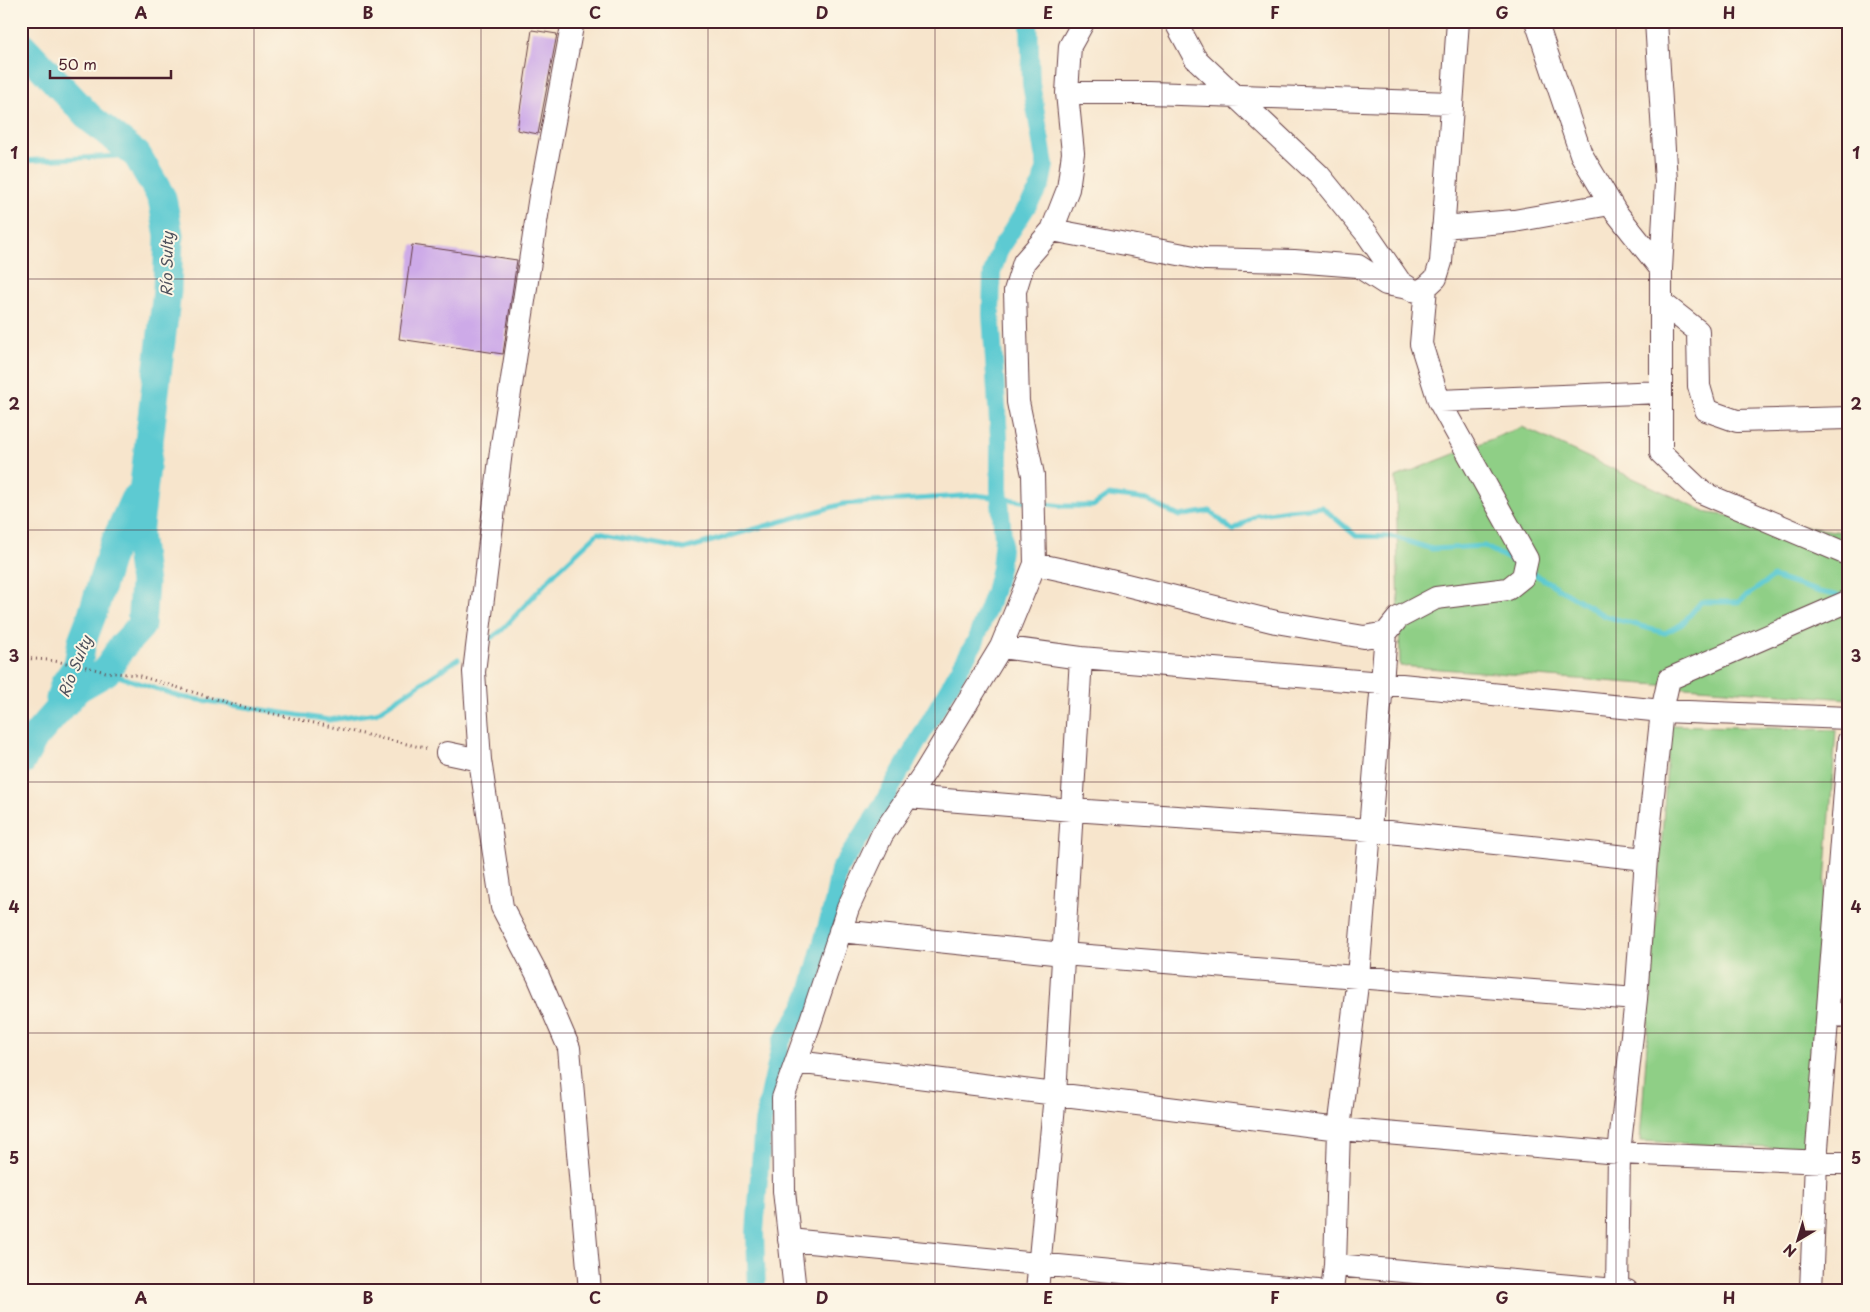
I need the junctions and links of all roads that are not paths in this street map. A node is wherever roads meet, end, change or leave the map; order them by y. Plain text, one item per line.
1 (573, 21) edge
2 (1084, 21) edge
3 (1175, 21) edge
4 (1458, 21) edge
5 (1536, 21) edge
6 (1656, 21) edge
7 (1067, 93) junction
8 (1236, 96) junction
9 (1452, 103) junction
10 (1610, 204) junction
11 (1443, 227) junction
12 (1052, 230) junction
13 (1661, 269) junction
14 (1418, 287) junction
15 (1661, 302) junction
16 (1661, 392) junction
17 (1439, 401) junction
18 (1849, 418) edge
19 (1849, 555) edge
20 (1035, 564) junction
21 (1849, 600) edge
22 (1386, 633) junction
23 (1001, 647) junction
24 (1081, 658) junction
25 (1382, 683) junction
26 (1662, 711) junction
27 (1849, 718) edge
28 (1849, 740) edge
29 (447, 753) road end
30 (480, 760) junction
31 (908, 797) junction
32 (1072, 810) junction
33 (1370, 830) junction
34 (1646, 859) junction
35 (1844, 871) edge
36 (840, 931) junction
37 (1064, 954) junction
38 (1358, 977) junction
39 (1636, 999) junction
40 (1838, 1015) edge
41 (796, 1062) junction
42 (1055, 1094) junction
43 (1339, 1129) junction
44 (1619, 1153) junction
45 (1816, 1161) junction
46 (1849, 1163) edge
47 (790, 1240) junction
48 (1039, 1264) junction
49 (1335, 1264) junction
50 (1620, 1290) edge
51 (590, 1291) edge
52 (795, 1291) edge
53 (1037, 1291) edge
54 (1318, 1291) edge
55 (1332, 1291) edge
56 (1811, 1291) edge

1 - 30 street
2 - 7 street
3 - 8 street
4 - 9 street
5 - 10 street
6 - 13 street
7 - 8 street
7 - 12 street
8 - 9 street
8 - 14 street
9 - 11 street
10 - 11 street
10 - 13 street
11 - 14 street
12 - 14 street
12 - 20 street
13 - 15 street
14 - 17 street
15 - 16 street
15 - 18 street
16 - 17 street
16 - 19 street
17 - 22 street
20 - 22 street
20 - 23 street
21 - 26 street
22 - 25 street
23 - 24 street
23 - 31 street
24 - 25 street
24 - 32 street
25 - 26 street
25 - 33 street
26 - 27 street
26 - 34 street
28 - 35 street
29 - 30 street
30 - 51 street
31 - 32 street
31 - 36 street
32 - 33 street
32 - 37 street
33 - 34 street
33 - 38 street
34 - 39 street
35 - 40 street
36 - 37 street
36 - 41 street
37 - 38 street
37 - 42 street
38 - 39 street
38 - 43 street
39 - 44 street
40 - 45 street
41 - 42 street
41 - 47 street
42 - 43 street
42 - 48 street
43 - 44 street
43 - 49 street
44 - 45 street
44 - 50 street
45 - 46 street
45 - 56 street
47 - 48 street
47 - 52 street
48 - 53 street
48 - 54 street
49 - 50 street
49 - 55 street

